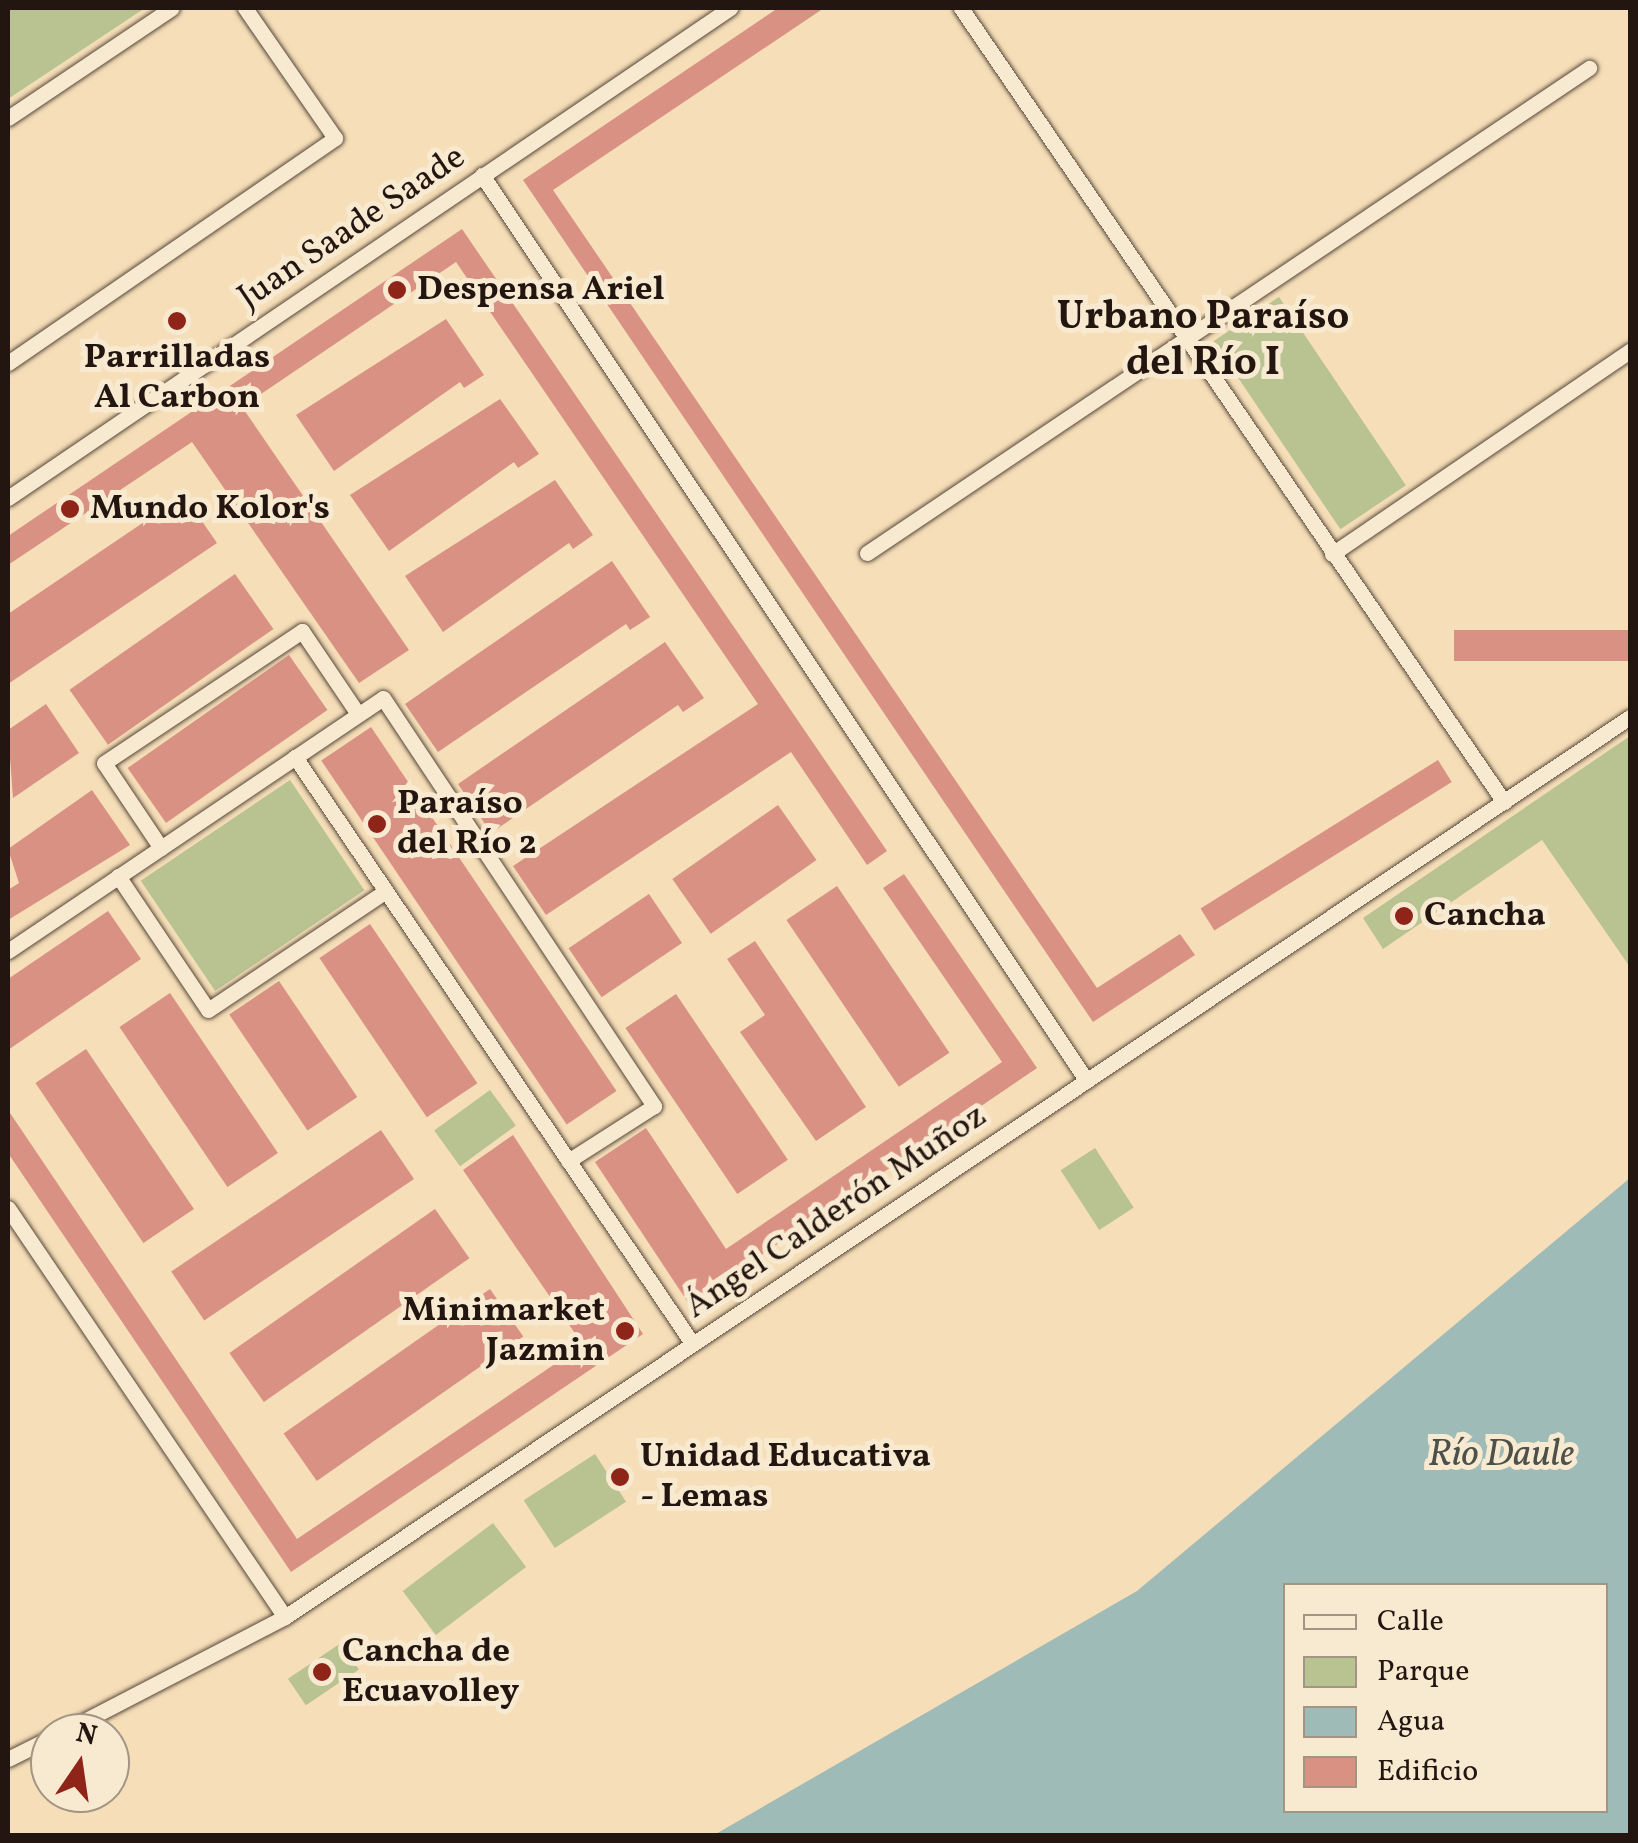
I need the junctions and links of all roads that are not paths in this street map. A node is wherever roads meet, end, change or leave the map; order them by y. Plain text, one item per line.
1 (172, 8) edge
2 (246, 8) edge
3 (730, 8) edge
4 (961, 8) edge
5 (1589, 68) dead end
6 (8, 118) edge
7 (482, 176) junction
8 (1186, 339) junction
9 (1630, 351) edge
10 (8, 363) edge
11 (8, 498) edge
12 (867, 553) dead end
13 (1332, 554) junction
14 (358, 714) junction
15 (1630, 717) edge
16 (295, 757) junction
17 (1504, 802) junction
18 (160, 848) junction
19 (118, 876) junction
20 (386, 891) junction
21 (8, 951) edge
22 (1088, 1081) junction
23 (568, 1161) junction
24 (8, 1208) edge
25 (692, 1343) junction
26 (285, 1617) junction
27 (100, 1713) edge

1 - 6 street
2 - 10 street
3 - 7 street, Juan Saade Saade
4 - 8 street
5 - 8 street
7 - 11 street, Juan Saade Saade
7 - 22 street
8 - 12 street
8 - 13 street
9 - 13 street
13 - 17 street
14 - 16 street
14 - 18 street
14 - 23 street
15 - 17 street, Ángel Calderón Muñoz
16 - 18 street
16 - 20 street
17 - 22 street, Ángel Calderón Muñoz
18 - 19 street
19 - 20 street
19 - 21 street
20 - 23 street
22 - 25 street, Ángel Calderón Muñoz
23 - 25 street
24 - 26 street
25 - 26 street, Ángel Calderón Muñoz
26 - 27 street, Ángel Calderón Muñoz

